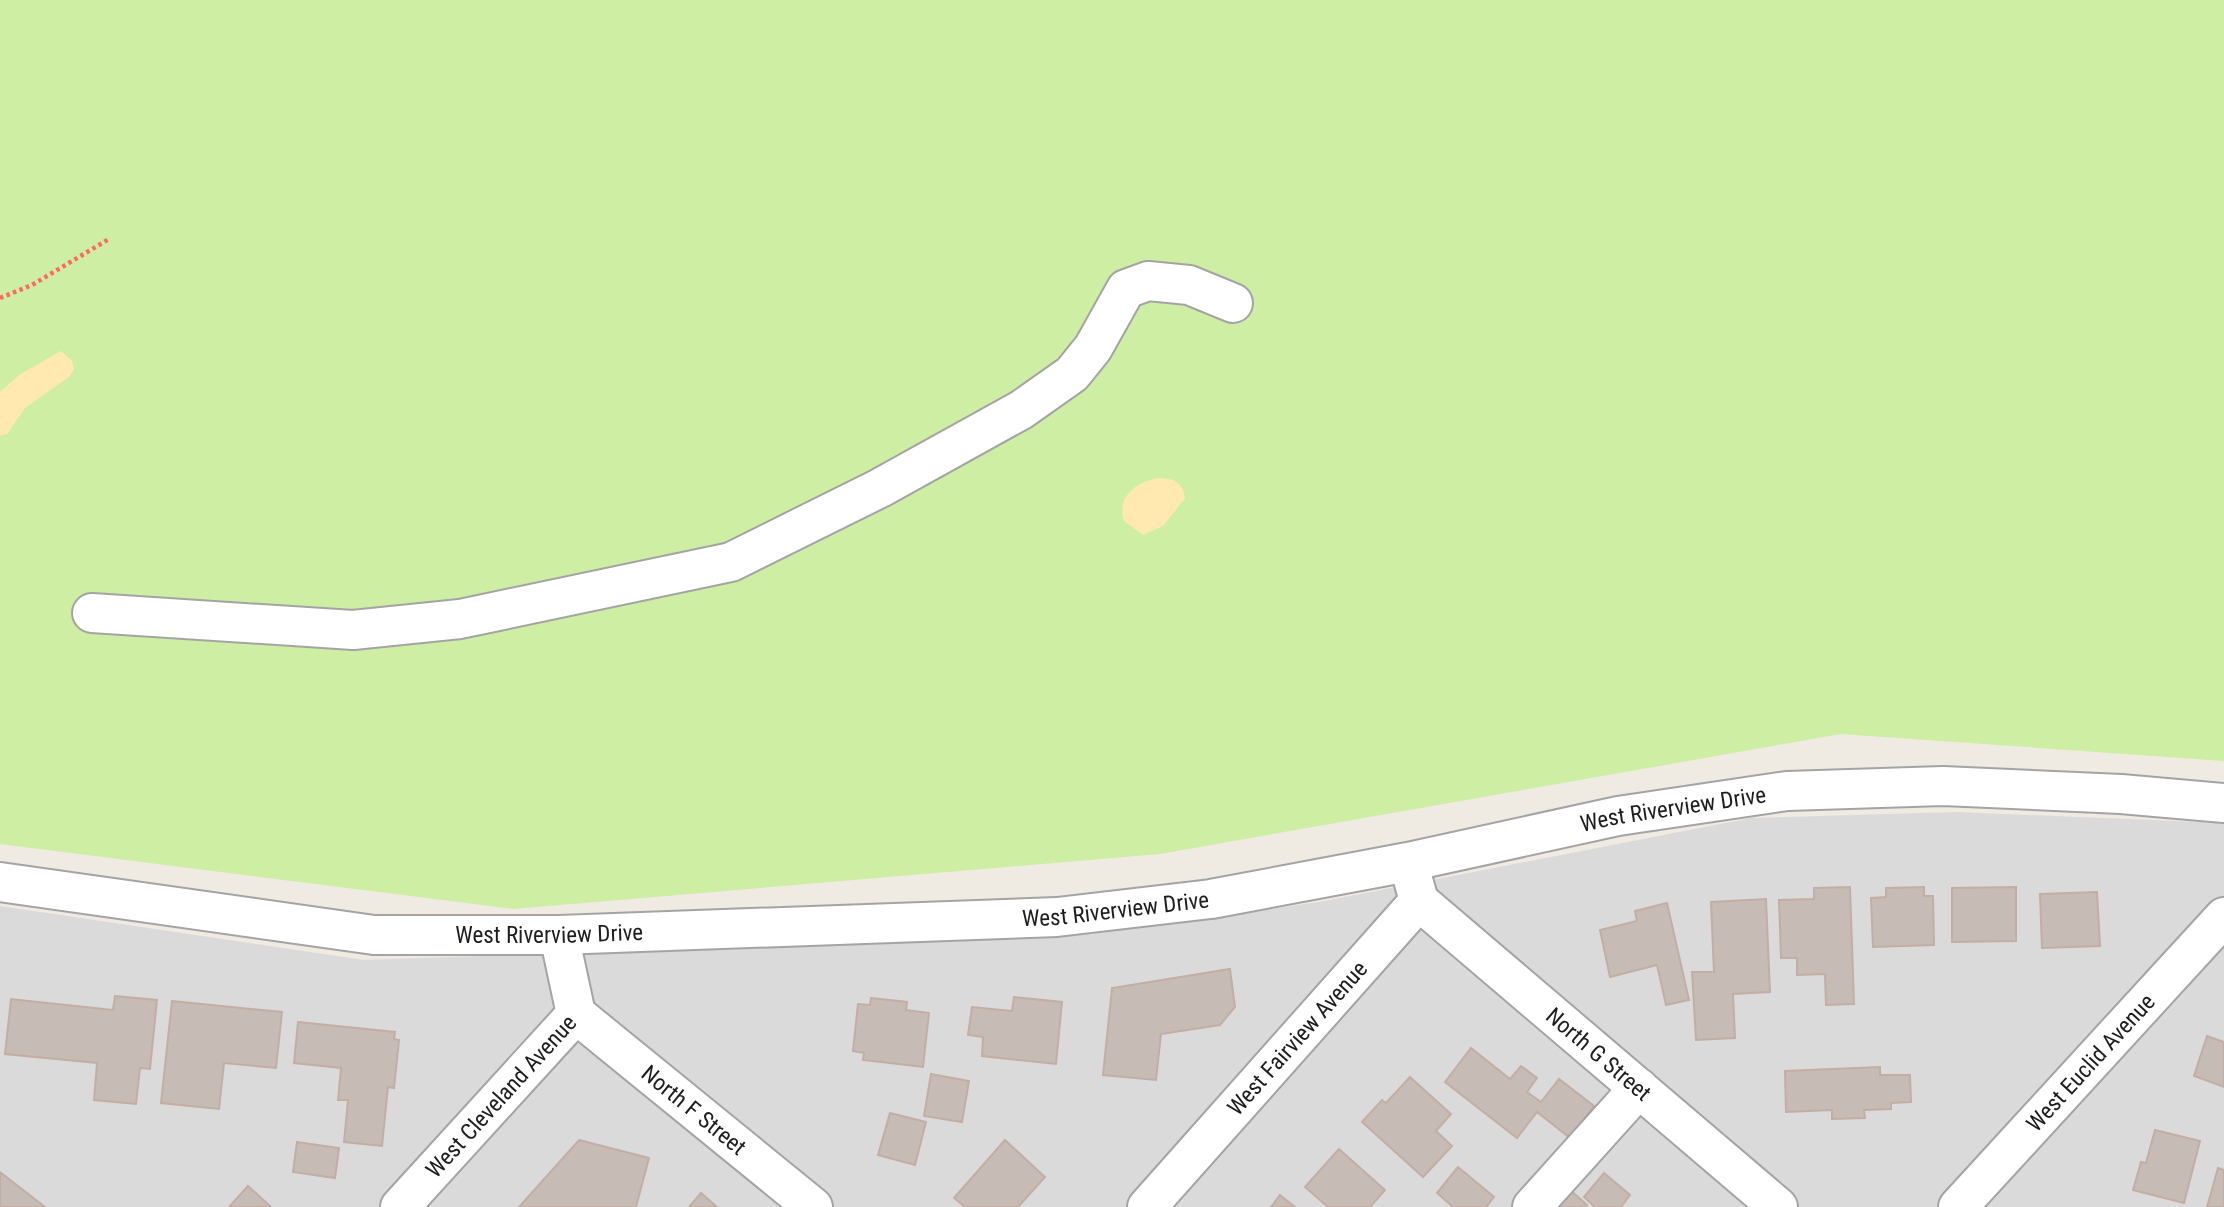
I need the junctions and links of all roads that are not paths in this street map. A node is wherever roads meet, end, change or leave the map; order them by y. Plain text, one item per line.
1 (1233, 303) dead end
2 (92, 613) dead end
3 (2224, 803) edge
4 (1408, 862) junction
5 (0, 882) edge
6 (1419, 901) junction
7 (2224, 917) edge
8 (559, 935) junction
9 (576, 1014) junction
10 (1639, 1088) junction
11 (791, 1201) edge
12 (400, 1207) edge
13 (1147, 1207) edge
14 (1532, 1207) edge
15 (1778, 1207) edge
16 (1958, 1207) edge

1 - 2 street
3 - 4 street, West Riverview Drive
4 - 6 street
4 - 8 street, West Riverview Drive
5 - 8 street, West Riverview Drive
6 - 10 street, North G Street
6 - 13 street, West Fairview Avenue
7 - 16 street, West Euclid Avenue
8 - 9 street, West Cleveland Avenue
9 - 11 street, North F Street
9 - 12 street, West Cleveland Avenue
10 - 14 street
10 - 15 street, North G Street

